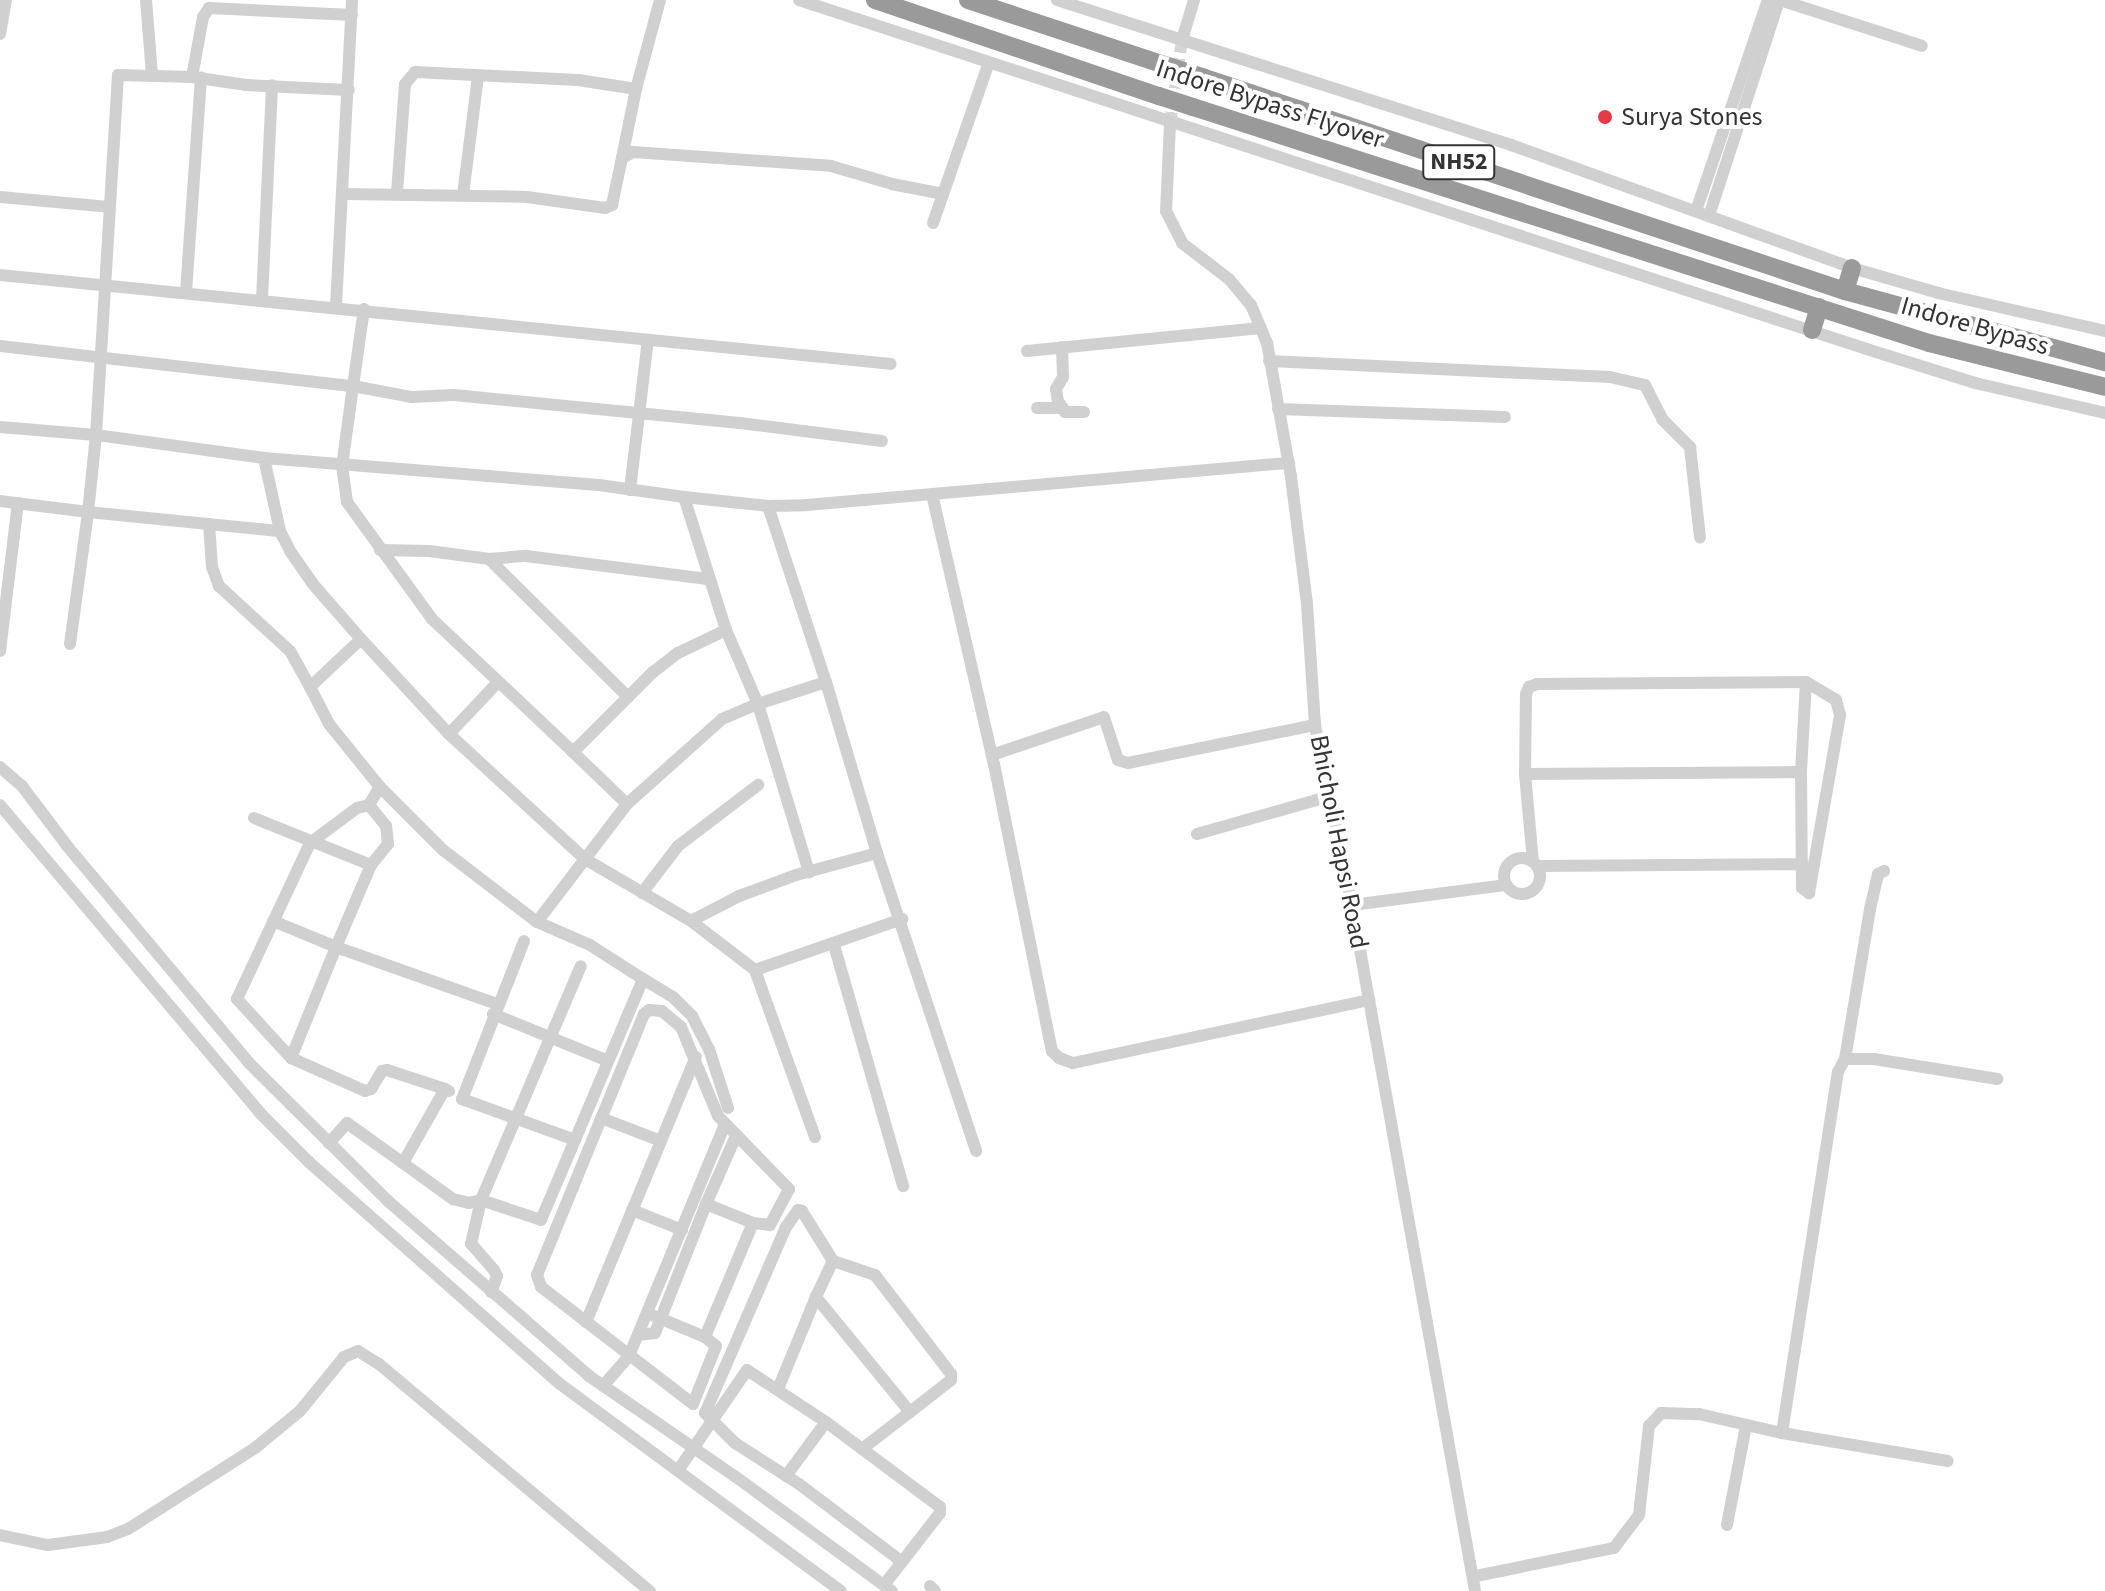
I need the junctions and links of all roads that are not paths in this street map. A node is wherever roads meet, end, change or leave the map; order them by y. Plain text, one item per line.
1 (6, 0) edge
2 (146, 0) edge
3 (352, 0) edge
4 (660, 0) edge
5 (799, 0) edge
6 (875, 0) edge
7 (968, 0) edge
8 (1057, 0) edge
9 (1194, 0) edge
10 (1768, 0) edge
11 (1780, 0) edge
12 (352, 15) junction
13 (0, 34) edge
14 (1182, 40) junction
15 (1922, 46) dead end
16 (989, 62) junction
17 (152, 75) junction
18 (197, 77) junction
19 (478, 77) junction
20 (272, 85) junction
21 (636, 89) junction
22 (349, 90) junction
23 (1170, 124) junction
24 (622, 158) junction
25 (397, 193) junction
26 (344, 194) junction
27 (943, 194) junction
28 (463, 195) junction
29 (0, 197) edge
30 (109, 207) junction
31 (1696, 211) junction
32 (1709, 216) junction
33 (933, 223) dead end
34 (1852, 268) junction
35 (0, 275) edge
36 (103, 285) junction
37 (1845, 291) junction
38 (186, 292) junction
39 (262, 299) junction
40 (336, 306) junction
41 (364, 309) junction
42 (1826, 309) junction
43 (1261, 328) junction
44 (1812, 330) junction
45 (2105, 331) edge
46 (648, 340) junction
47 (0, 346) edge
48 (1062, 347) junction
49 (1027, 351) dead end
50 (100, 356) junction
51 (1269, 361) junction
52 (2105, 362) edge
53 (891, 364) dead end
54 (353, 386) junction
55 (2105, 387) edge
56 (1037, 408) dead end
57 (1063, 408) junction
58 (1278, 409) junction
59 (1084, 412) dead end
60 (642, 413) junction
61 (2105, 413) edge
62 (1505, 417) dead end
63 (0, 427) edge
64 (96, 435) junction
65 (882, 441) dead end
66 (264, 458) junction
67 (1289, 463) junction
68 (342, 466) junction
69 (630, 490) junction
70 (932, 494) junction
71 (684, 497) junction
72 (0, 501) edge
73 (18, 503) junction
74 (768, 506) junction
75 (88, 512) junction
76 (209, 524) junction
77 (280, 531) junction
78 (1700, 537) dead end
79 (380, 550) junction
80 (489, 559) junction
81 (708, 579) junction
82 (4, 584) edge
83 (726, 630) junction
84 (361, 639) junction
85 (70, 644) dead end
86 (0, 651) edge
87 (826, 682) junction
88 (1806, 682) junction
89 (497, 683) junction
90 (310, 687) junction
91 (628, 697) junction
92 (758, 704) junction
93 (1315, 725) junction
94 (449, 734) junction
95 (573, 752) junction
96 (992, 755) junction
97 (0, 767) edge
98 (1801, 772) junction
99 (1525, 774) junction
100 (758, 785) dead end
101 (380, 787) junction
102 (1330, 796) junction
103 (627, 804) junction
104 (0, 805) edge
105 (369, 805) junction
106 (254, 818) dead end
107 (1197, 834) dead end
108 (310, 843) junction
109 (877, 853) junction
110 (585, 859) junction
111 (1535, 864) junction
112 (1803, 864) junction
113 (371, 865) junction
114 (1884, 871) dead end
115 (809, 872) junction
116 (1507, 885) junction
117 (642, 893) junction
118 (1352, 905) junction
119 (902, 919) junction
120 (273, 921) junction
121 (691, 921) junction
122 (537, 922) junction
123 (524, 941) dead end
124 (834, 945) junction
125 (336, 947) junction
126 (581, 966) dead end
127 (755, 970) junction
128 (643, 979) junction
129 (1369, 1000) junction
130 (495, 1009) junction
131 (552, 1037) junction
132 (696, 1057) junction
133 (291, 1058) junction
134 (1845, 1059) junction
135 (608, 1061) junction
136 (1997, 1079) dead end
137 (445, 1089) junction
138 (462, 1099) junction
139 (728, 1108) dead end
140 (601, 1118) junction
141 (518, 1119) junction
142 (725, 1124) junction
143 (736, 1136) junction
144 (815, 1137) dead end
145 (575, 1140) junction
146 (661, 1141) junction
147 (329, 1143) junction
148 (976, 1151) dead end
149 (403, 1163) junction
150 (903, 1186) dead end
151 (481, 1200) junction
152 (706, 1204) junction
153 (632, 1210) junction
154 (753, 1223) junction
155 (682, 1230) junction
156 (833, 1261) junction
157 (491, 1292) junction
158 (816, 1297) junction
159 (647, 1313) junction
160 (661, 1319) junction
161 (586, 1322) junction
162 (638, 1335) junction
163 (705, 1337) junction
164 (629, 1356) junction
165 (603, 1386) junction
166 (778, 1389) junction
167 (910, 1412) junction
168 (713, 1421) junction
169 (826, 1422) junction
170 (1746, 1425) junction
171 (1782, 1433) junction
172 (693, 1448) junction
173 (862, 1449) junction
174 (1948, 1461) dead end
175 (679, 1469) junction
176 (786, 1476) junction
177 (1727, 1525) dead end
178 (0, 1535) edge
179 (902, 1562) junction
180 (1476, 1576) junction
181 (888, 1588) edge
182 (650, 1591) edge
183 (841, 1591) edge
184 (1475, 1591) edge

1 - 13 street
2 - 17 street
3 - 12 street
4 - 21 street
5 - 16 street
6 - 42 highway, Indore Bypass Flyover / NH52, bridge
7 - 37 highway, Indore Bypass Flyover / NH52, bridge
8 - 14 street
9 - 14 street
10 - 31 street
11 - 15 street
11 - 32 street
12 - 18 street
12 - 22 street
14 - 31 street
16 - 23 street
16 - 27 street
17 - 18 street
17 - 30 street
18 - 20 street
18 - 38 street
19 - 21 street
19 - 25 street
19 - 28 street
20 - 22 street
20 - 39 street
21 - 24 street
22 - 26 street
23 - 43 street, Bhicholi Hapsi Road
23 - 44 street
24 - 27 street
24 - 28 street
25 - 26 street
25 - 28 street
26 - 40 street
27 - 33 street
29 - 30 street
30 - 36 street
31 - 32 street
32 - 34 street
34 - 37 highway
34 - 45 street
35 - 36 street
36 - 38 street
36 - 50 street
37 - 52 highway, Indore Bypass / NH52
38 - 39 street
39 - 40 street
40 - 41 street
41 - 46 street
41 - 54 street
42 - 44 highway
42 - 55 highway, Indore Bypass / NH52
43 - 48 street
43 - 51 street, Bhicholi Hapsi Road
44 - 61 street
46 - 53 street
46 - 60 street
47 - 50 street
48 - 49 street
48 - 57 street
50 - 54 street
50 - 64 street
51 - 58 street, Bhicholi Hapsi Road
51 - 78 street
54 - 60 street
54 - 68 street
56 - 57 street
57 - 59 street
58 - 62 street
58 - 67 street, Bhicholi Hapsi Road
60 - 65 street
60 - 69 street
63 - 64 street
64 - 66 street
64 - 75 street
66 - 68 street
66 - 77 street
67 - 70 street
67 - 93 street, Bhicholi Hapsi Road
68 - 69 street
68 - 79 street
69 - 71 street
70 - 74 street
70 - 96 street
71 - 74 street
71 - 81 street
72 - 73 street
73 - 75 street
73 - 82 street
74 - 87 street
75 - 76 street
75 - 85 street
76 - 77 street
76 - 90 street
77 - 84 street
79 - 80 street
79 - 89 street
80 - 81 street
80 - 91 street
81 - 83 street
82 - 86 street
83 - 91 street
83 - 92 street
84 - 90 street
84 - 94 street
87 - 92 street
87 - 109 street
88 - 98 street
88 - 99 street
88 - 112 street
89 - 94 street
89 - 95 street
90 - 101 street
91 - 95 street
92 - 103 street
92 - 115 street
93 - 96 street
93 - 102 street, Bhicholi Hapsi Road
94 - 110 street
95 - 103 street
96 - 129 street
97 - 147 street
98 - 99 street
98 - 112 street
99 - 111 street
100 - 117 street
101 - 105 street
101 - 122 street
102 - 107 street
102 - 118 street, Bhicholi Hapsi Road
103 - 110 street
104 - 175 street
105 - 108 street
105 - 113 street
106 - 108 street
108 - 113 street
108 - 120 street
109 - 115 street
109 - 119 street
110 - 117 street
110 - 122 street
111 - 112 street
111 - 116 street
111 - 116 street
113 - 125 street
114 - 134 street
115 - 121 street
116 - 118 street
117 - 121 street
118 - 129 street, Bhicholi Hapsi Road
119 - 124 street
119 - 148 street
120 - 125 street
120 - 133 street
121 - 127 street
122 - 128 street
123 - 130 street
124 - 127 street
124 - 150 street
125 - 130 street
125 - 133 street
126 - 131 street
127 - 144 street
128 - 135 street
128 - 139 street
129 - 180 street, Bhicholi Hapsi Road
130 - 131 street
130 - 138 street
131 - 135 street
131 - 141 street
132 - 140 street
132 - 142 street
132 - 146 street
133 - 137 street
134 - 136 street
134 - 171 street
135 - 145 street
137 - 138 street
137 - 149 street
138 - 141 street
140 - 146 street
140 - 161 street
141 - 145 street
141 - 151 street
142 - 143 street
142 - 155 street
143 - 152 street
143 - 154 street
145 - 151 street
146 - 153 street
147 - 149 street
147 - 157 street
149 - 151 street
151 - 157 street
152 - 154 street
152 - 160 street
153 - 155 street
153 - 161 street
154 - 163 street
155 - 159 street
156 - 158 street
156 - 167 street
156 - 168 street
157 - 165 street
158 - 166 street
158 - 167 street
159 - 160 street
159 - 162 street
160 - 162 street
160 - 163 street
161 - 164 street
162 - 164 street
163 - 164 street
164 - 165 street
165 - 172 street
166 - 168 street
166 - 169 street
167 - 173 street
168 - 172 street
168 - 176 street
169 - 173 street
169 - 176 street
170 - 171 street
170 - 177 street
170 - 180 street
171 - 174 street
172 - 175 street
172 - 181 street
173 - 179 street
175 - 183 street
176 - 179 street
178 - 182 street
179 - 181 street
180 - 184 street, Bhicholi Hapsi Road

